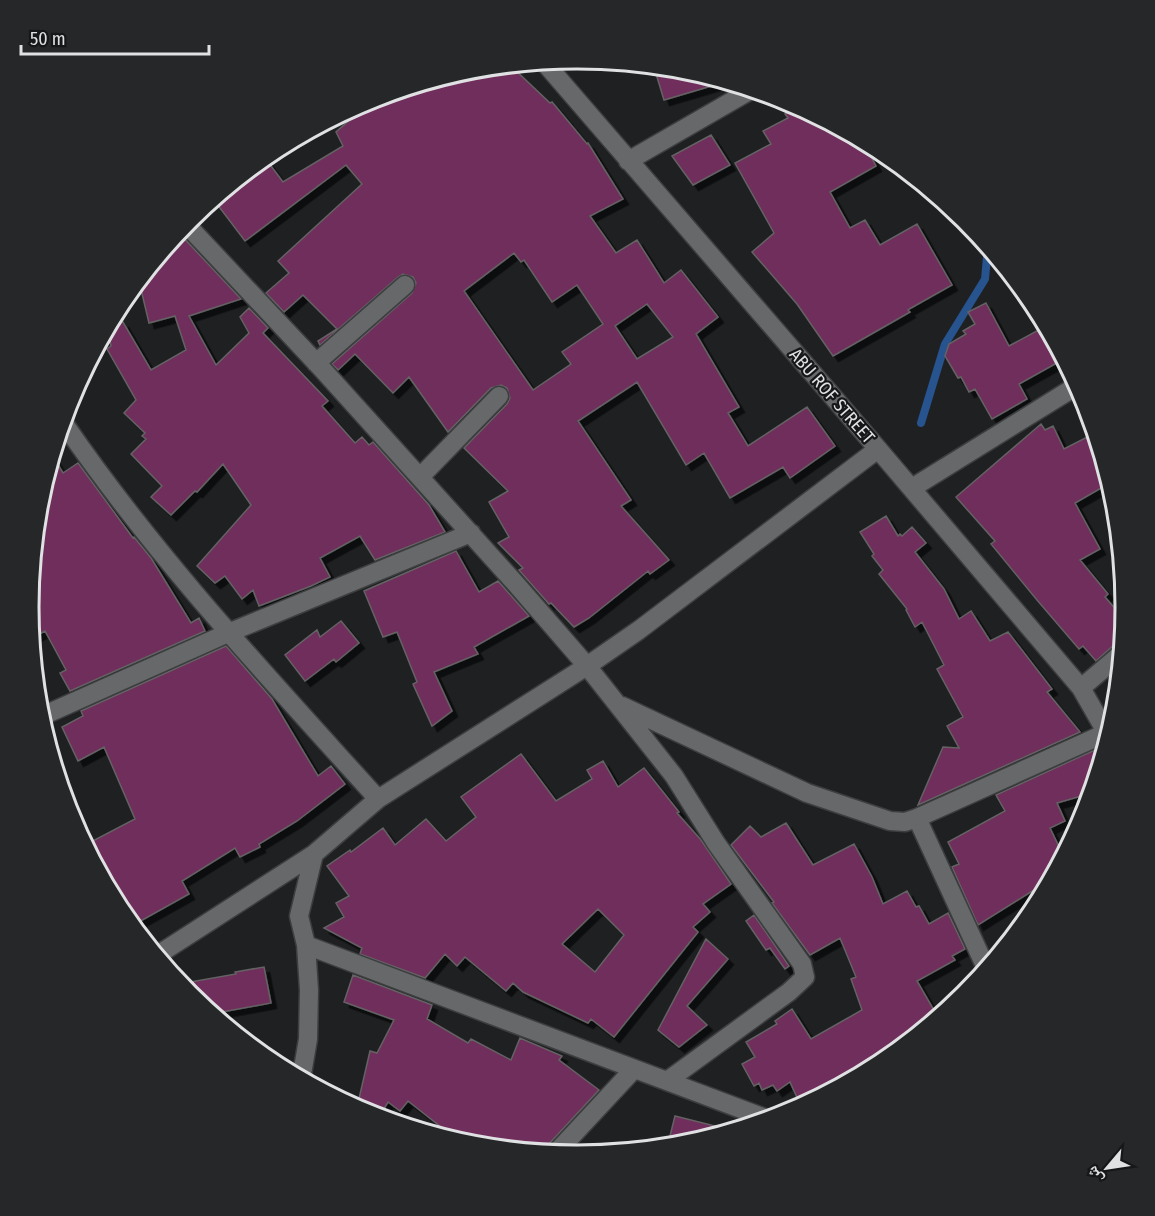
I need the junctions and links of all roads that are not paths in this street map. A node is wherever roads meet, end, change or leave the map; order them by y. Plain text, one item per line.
1 (551, 70) edge
2 (739, 94) edge
3 (628, 161) junction
4 (193, 231) edge
5 (405, 285) dead end
6 (316, 363) junction
7 (1070, 391) edge
8 (499, 396) dead end
9 (69, 431) edge
10 (878, 449) junction
11 (420, 477) junction
12 (912, 488) junction
13 (471, 533) junction
14 (228, 633) junction
15 (1113, 661) edge
16 (587, 666) junction
17 (1082, 688) junction
18 (619, 704) junction
19 (49, 713) edge
20 (1103, 727) edge
21 (1100, 738) edge
22 (378, 799) junction
23 (917, 818) junction
24 (314, 854) junction
25 (306, 945) junction
26 (163, 951) edge
27 (983, 962) edge
28 (634, 1069) junction
29 (303, 1071) edge
30 (667, 1081) junction
31 (758, 1115) edge
32 (563, 1146) edge

1 - 3 street, ABU ROF STREET
2 - 3 street
3 - 10 street, ABU ROF STREET
4 - 6 street
5 - 6 street
6 - 11 street
7 - 12 street
8 - 11 street
9 - 14 street
10 - 12 street, ABU ROF STREET
10 - 16 street
11 - 13 street
12 - 17 street, ABU ROF STREET
13 - 14 street
13 - 16 street
14 - 19 street
14 - 22 street
15 - 17 street
16 - 18 street
16 - 22 street
17 - 20 street, ABU ROF STREET
18 - 23 street
18 - 30 street
21 - 23 street
22 - 24 street
23 - 27 street
24 - 25 street
24 - 26 street
25 - 28 street
25 - 29 street
28 - 30 street
28 - 32 street
30 - 31 street

